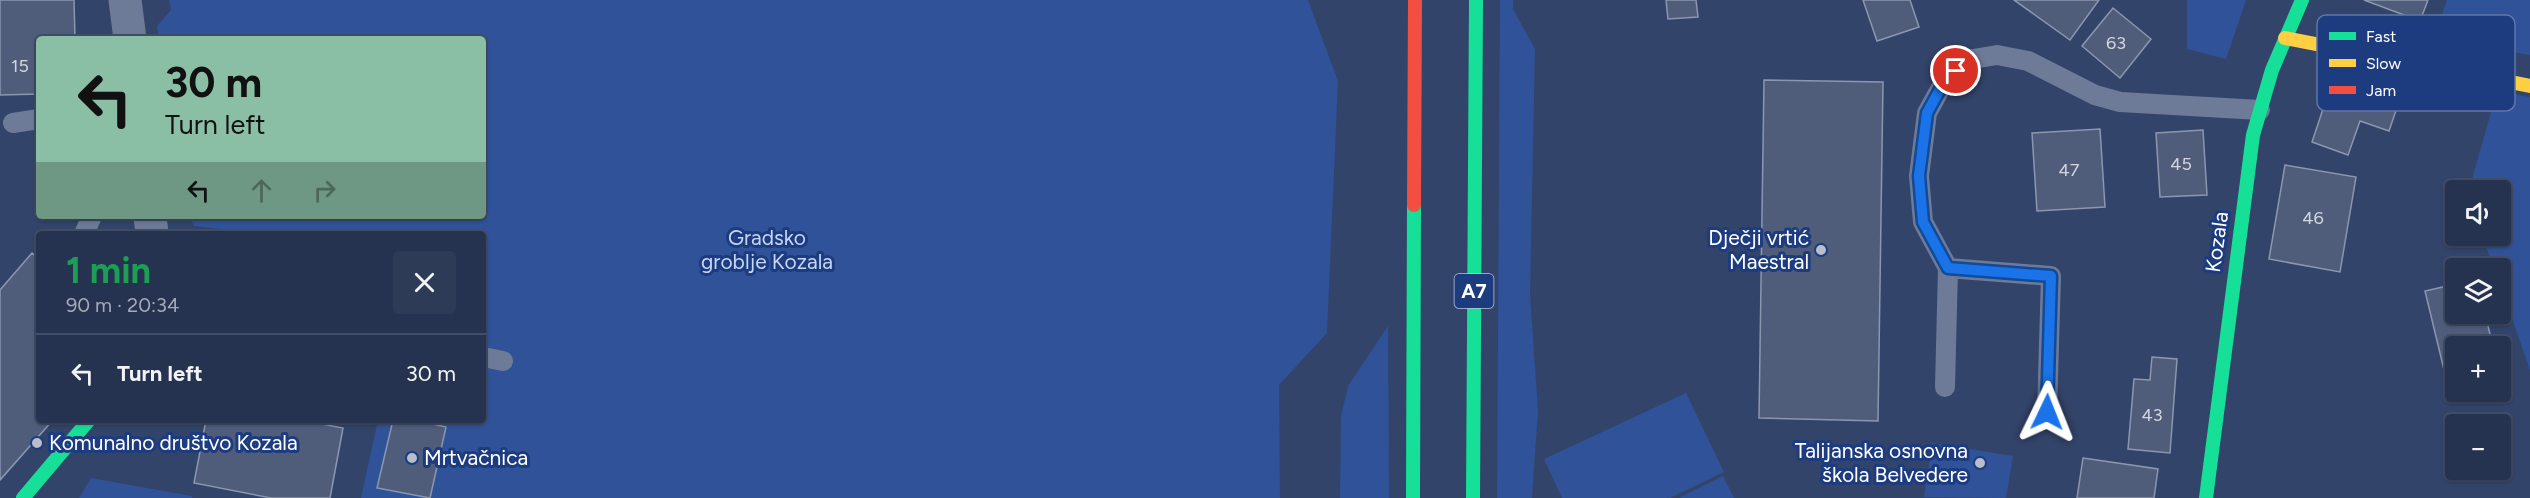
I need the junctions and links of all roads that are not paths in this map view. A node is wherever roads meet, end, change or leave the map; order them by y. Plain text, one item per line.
1 (125, 0) edge
2 (1415, 0) edge
3 (1476, 0) edge
4 (2302, 0) edge
5 (130, 36) edge
6 (2285, 38) junction
7 (2317, 44) edge
8 (2515, 83) edge
9 (2530, 86) edge
10 (2260, 110) junction
11 (36, 120) edge
12 (13, 123) dead end
13 (1948, 268) junction
14 (486, 358) edge
15 (503, 361) dead end
16 (1945, 387) dead end
17 (2047, 412) dead end
18 (86, 423) edge
19 (23, 498) edge
20 (1413, 498) edge
21 (1473, 498) edge
22 (2206, 498) edge

1 - 5 street
2 - 20 main road
3 - 21 main road, A7
4 - 6 main road, Kozala
6 - 7 main road
6 - 10 main road, Kozala
8 - 9 main road
10 - 13 lane
10 - 22 main road, Kozala
11 - 12 lane
13 - 16 lane
13 - 17 lane
14 - 15 lane
18 - 19 main road

